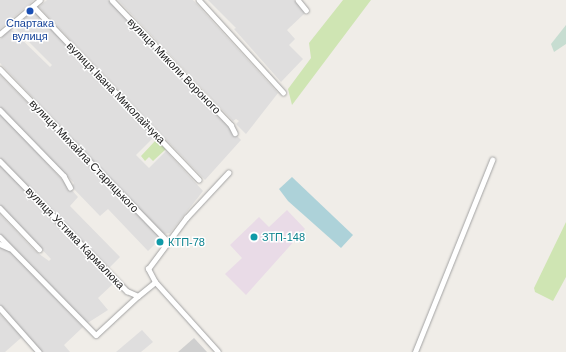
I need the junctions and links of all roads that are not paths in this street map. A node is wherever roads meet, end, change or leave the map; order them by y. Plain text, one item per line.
1 (40, 0) edge
2 (112, 0) edge
3 (199, 0) edge
4 (298, 0) edge
5 (33, 6) junction
6 (306, 10) dead end
7 (0, 34) edge
8 (0, 69) edge
9 (283, 92) dead end
10 (0, 110) edge
11 (235, 133) dead end
12 (492, 160) dead end
13 (0, 161) edge
14 (228, 173) dead end
15 (199, 180) dead end
16 (70, 186) dead end
17 (0, 208) edge
18 (0, 237) edge
19 (168, 242) junction
20 (0, 244) edge
21 (39, 248) dead end
22 (10, 249) junction
23 (154, 282) junction
24 (138, 296) junction
25 (0, 308) edge
26 (39, 352) edge
27 (218, 352) edge
28 (415, 352) edge

1 - 5 street
2 - 11 street, вулиця Миколи Вороного
3 - 9 street
4 - 6 street
5 - 7 street
5 - 15 street, вулиця Івана Миколайчука
8 - 19 street, вулиця Михайла Старицького
10 - 16 street
12 - 28 street
13 - 24 street, вулиця Устима Кармалюка
14 - 19 street
17 - 21 street
18 - 22 street
19 - 23 street
20 - 22 street
22 - 24 street
23 - 24 street
23 - 27 street
25 - 26 street

